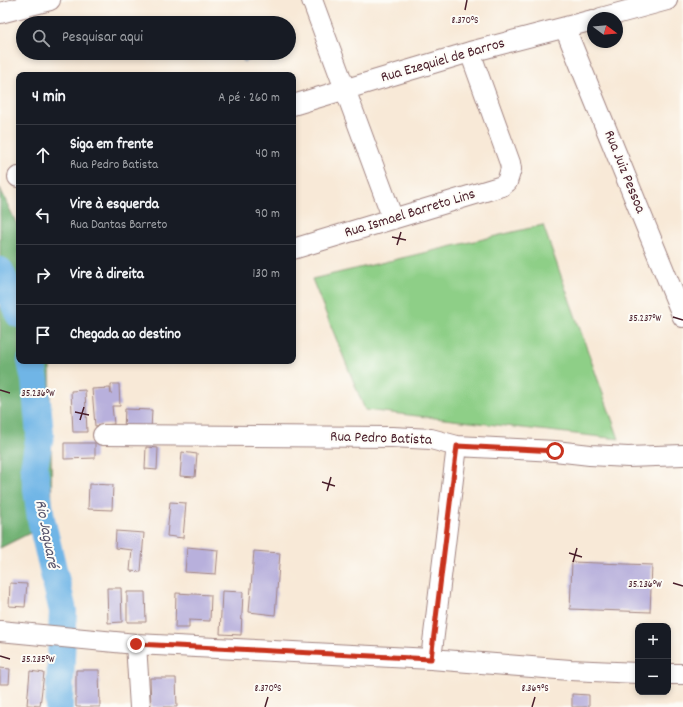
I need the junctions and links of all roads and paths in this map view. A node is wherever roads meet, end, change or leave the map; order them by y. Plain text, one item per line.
1 (50, 0) edge
2 (312, 0) edge
3 (667, 0) edge
4 (623, 12) edge
5 (0, 13) edge
6 (587, 22) edge
7 (565, 28) junction
8 (470, 52) junction
9 (344, 91) junction
10 (296, 104) edge
11 (393, 219) junction
12 (296, 248) edge
13 (683, 317) edge
14 (103, 435) dead end
15 (457, 446) junction
16 (683, 454) edge
17 (0, 632) edge
18 (136, 644) junction
19 (431, 659) junction
20 (635, 673) edge
21 (671, 674) edge
22 (683, 674) edge
23 (140, 707) edge

1 - 5 street
2 - 9 street
3 - 4 street
6 - 7 street, Rua Ezequiel de Barros
7 - 8 street, Rua Ezequiel de Barros
7 - 13 street, Rua Juiz Pessoa
8 - 9 street, Rua Ezequiel de Barros
8 - 11 street, Rua Ismael Barreto Lins
9 - 10 street, Rua Ezequiel de Barros
9 - 11 street
11 - 12 street, Rua Ismael Barreto Lins
14 - 15 street, Rua Pedro Batista
15 - 16 street, Rua Pedro Batista
15 - 19 street
17 - 18 street
18 - 19 street
18 - 23 street
19 - 20 street
21 - 22 street

